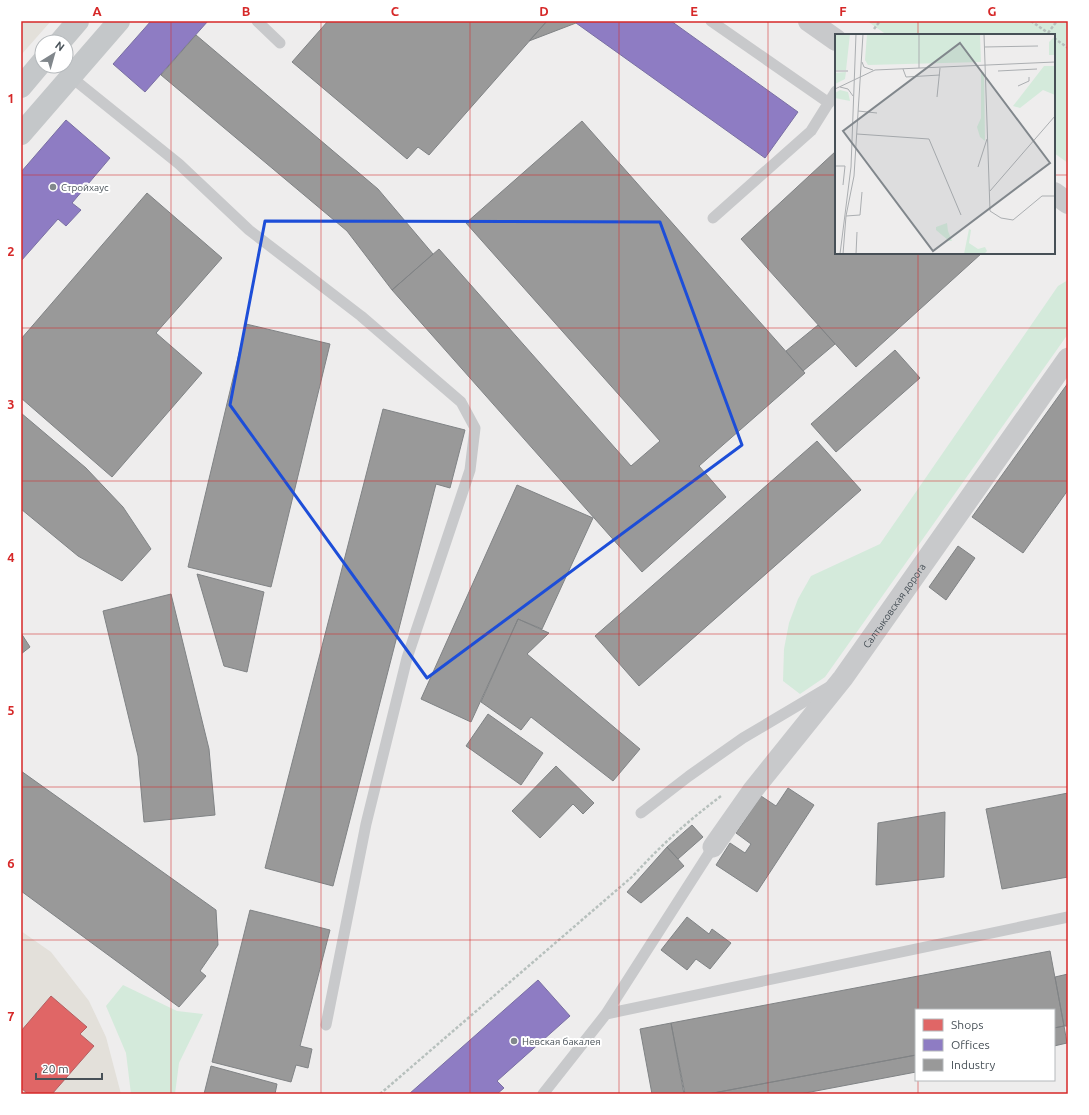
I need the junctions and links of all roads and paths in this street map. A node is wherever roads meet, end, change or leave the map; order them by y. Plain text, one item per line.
1 (78, 21) edge
2 (119, 21) edge
3 (257, 21) edge
4 (711, 21) edge
5 (809, 21) edge
6 (880, 21) edge
7 (1031, 21) edge
8 (1056, 21) edge
9 (874, 29) dead end
10 (67, 34) edge
11 (1049, 34) edge
12 (835, 39) edge
13 (1055, 39) edge
14 (280, 43) dead end
15 (1068, 48) edge
16 (34, 72) edge
17 (71, 77) junction
18 (21, 87) edge
19 (835, 93) edge
20 (829, 103) junction
21 (21, 134) edge
22 (1055, 194) edge
23 (1068, 203) edge
24 (713, 218) dead end
25 (1068, 358) edge
26 (843, 678) junction
27 (723, 794) dead end
28 (641, 813) dead end
29 (713, 847) joint
30 (1068, 917) edge
31 (606, 1014) junction
32 (326, 1025) dead end
33 (380, 1094) edge
34 (543, 1094) edge

1 - 10 main road
2 - 17 main road
3 - 14 lane
4 - 20 lane
5 - 12 street
6 - 9 path
7 - 11 path
8 - 11 path
13 - 15 path
16 - 18 main road
17 - 21 main road
17 - 32 lane
19 - 20 lane
20 - 24 lane
22 - 23 street
25 - 26 street, Салтыковская дорога
26 - 28 lane
26 - 29 street, Салтыковская дорога
27 - 33 path
29 - 31 lane
30 - 31 lane
31 - 34 lane

